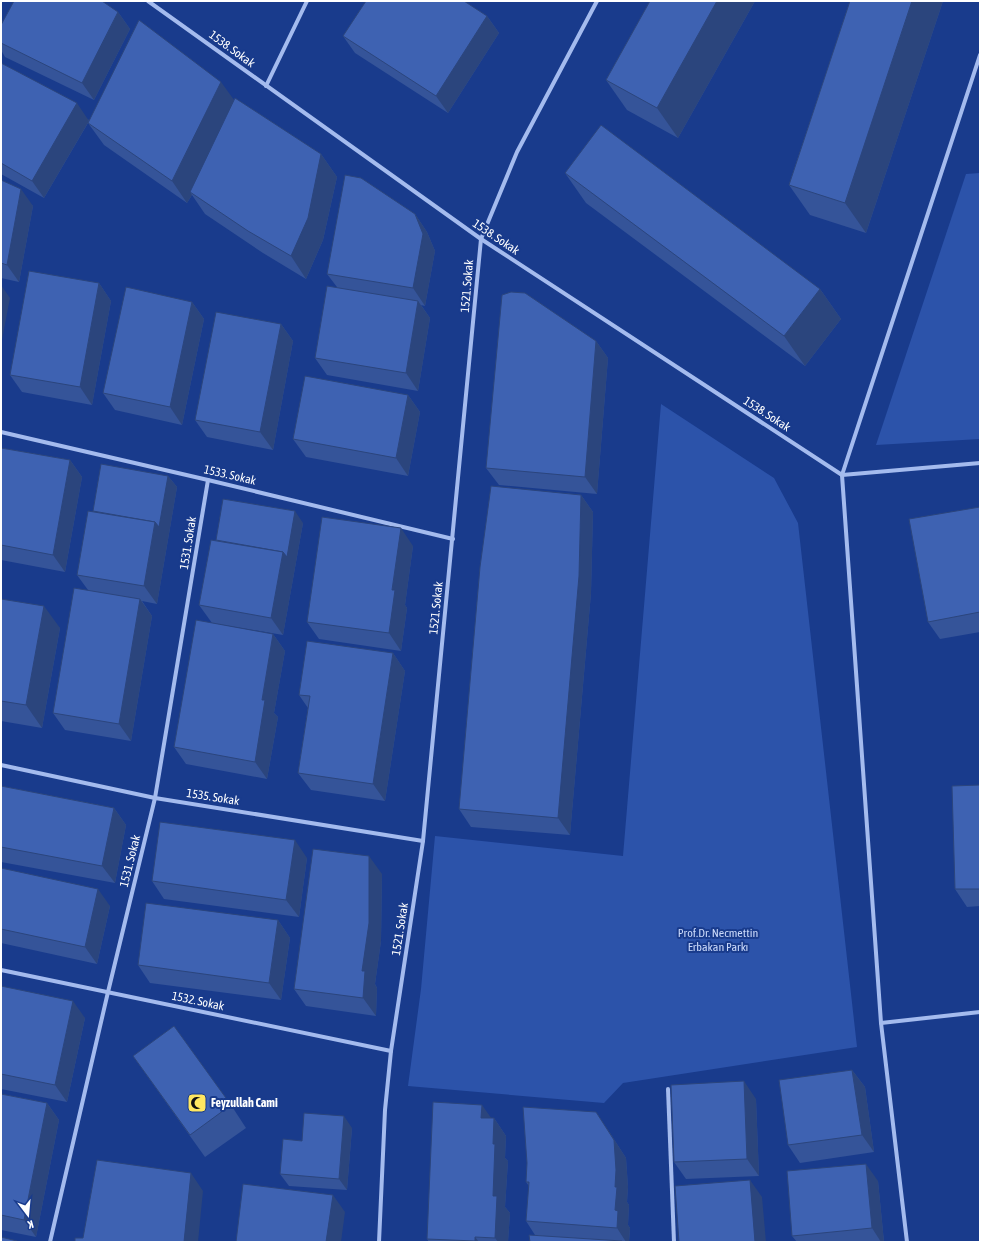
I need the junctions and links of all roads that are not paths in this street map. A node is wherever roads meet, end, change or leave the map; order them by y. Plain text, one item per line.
1 (148, 1) edge
2 (307, 1) edge
3 (597, 1) edge
4 (980, 55) edge
5 (266, 86) junction
6 (481, 239) junction
7 (1, 432) edge
8 (980, 463) edge
9 (842, 475) junction
10 (208, 480) junction
11 (453, 539) junction
12 (1, 765) edge
13 (155, 798) junction
14 (423, 841) junction
15 (1, 970) edge
16 (108, 992) junction
17 (980, 1012) edge
18 (882, 1022) junction
19 (391, 1051) junction
20 (668, 1089) dead end
21 (50, 1242) edge
22 (379, 1242) edge
23 (674, 1242) edge
24 (908, 1242) edge

1 - 5 street, 1538. Sokak
2 - 5 street
3 - 6 street, 1521. Sokak
4 - 9 street
5 - 6 street, 1538. Sokak
6 - 9 street, 1538. Sokak
6 - 11 street, 1521. Sokak
7 - 10 street, 1533. Sokak
8 - 9 street
9 - 18 street
10 - 11 street, 1533. Sokak
10 - 13 street, 1531. Sokak
11 - 14 street, 1521. Sokak
12 - 13 street, 1535. Sokak
13 - 14 street, 1535. Sokak
13 - 16 street, 1531. Sokak
14 - 19 street, 1521. Sokak
15 - 16 street, 1532. Sokak
16 - 19 street, 1532. Sokak
16 - 21 street, 1531. Sokak
17 - 18 street
18 - 24 street
19 - 22 street, 1521. Sokak
20 - 23 street

